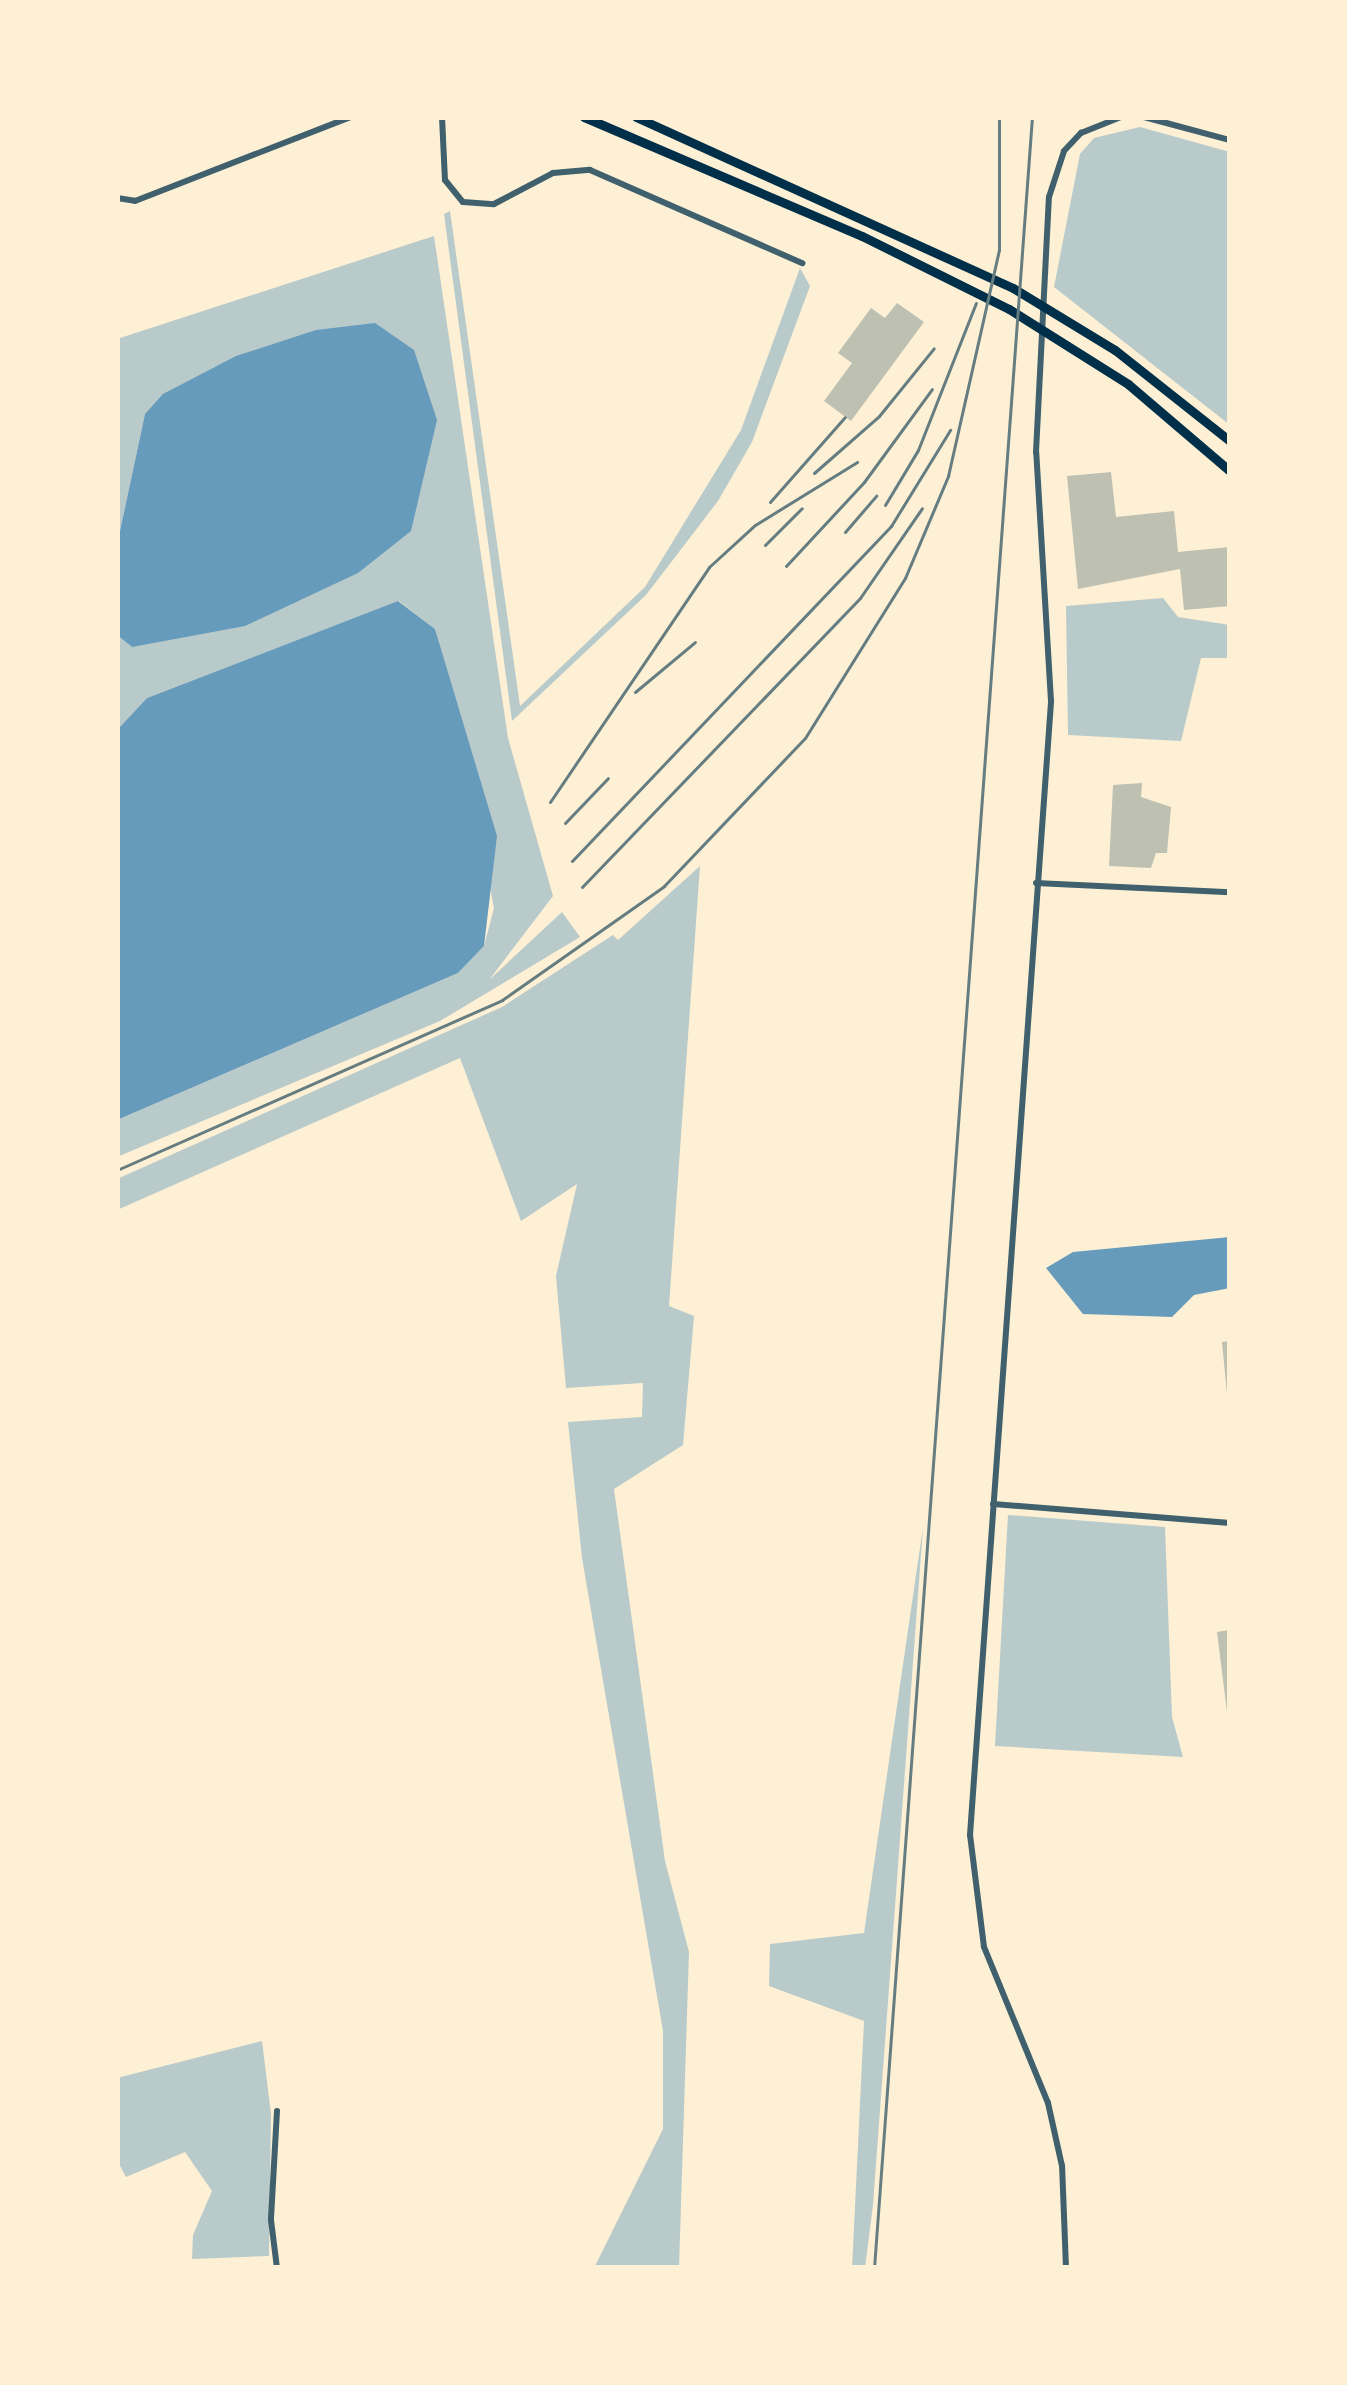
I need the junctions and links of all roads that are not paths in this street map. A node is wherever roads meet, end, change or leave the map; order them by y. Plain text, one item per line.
1 (350, 117) edge
2 (442, 117) edge
3 (584, 117) edge
4 (636, 117) edge
5 (1121, 117) edge
6 (1144, 117) edge
7 (1230, 140) edge
8 (117, 198) edge
9 (802, 263) dead end
10 (1230, 442) edge
11 (1230, 471) edge
12 (1036, 883) junction
13 (1230, 892) edge
14 (993, 1504) junction
15 (1230, 1523) edge
16 (277, 2111) dead end
17 (278, 2268) edge
18 (1066, 2268) edge

1 - 8 street
2 - 9 street
3 - 11 highway
4 - 10 highway
5 - 12 street
6 - 7 street
12 - 13 street
12 - 14 street
14 - 15 street
14 - 18 street
16 - 17 street

